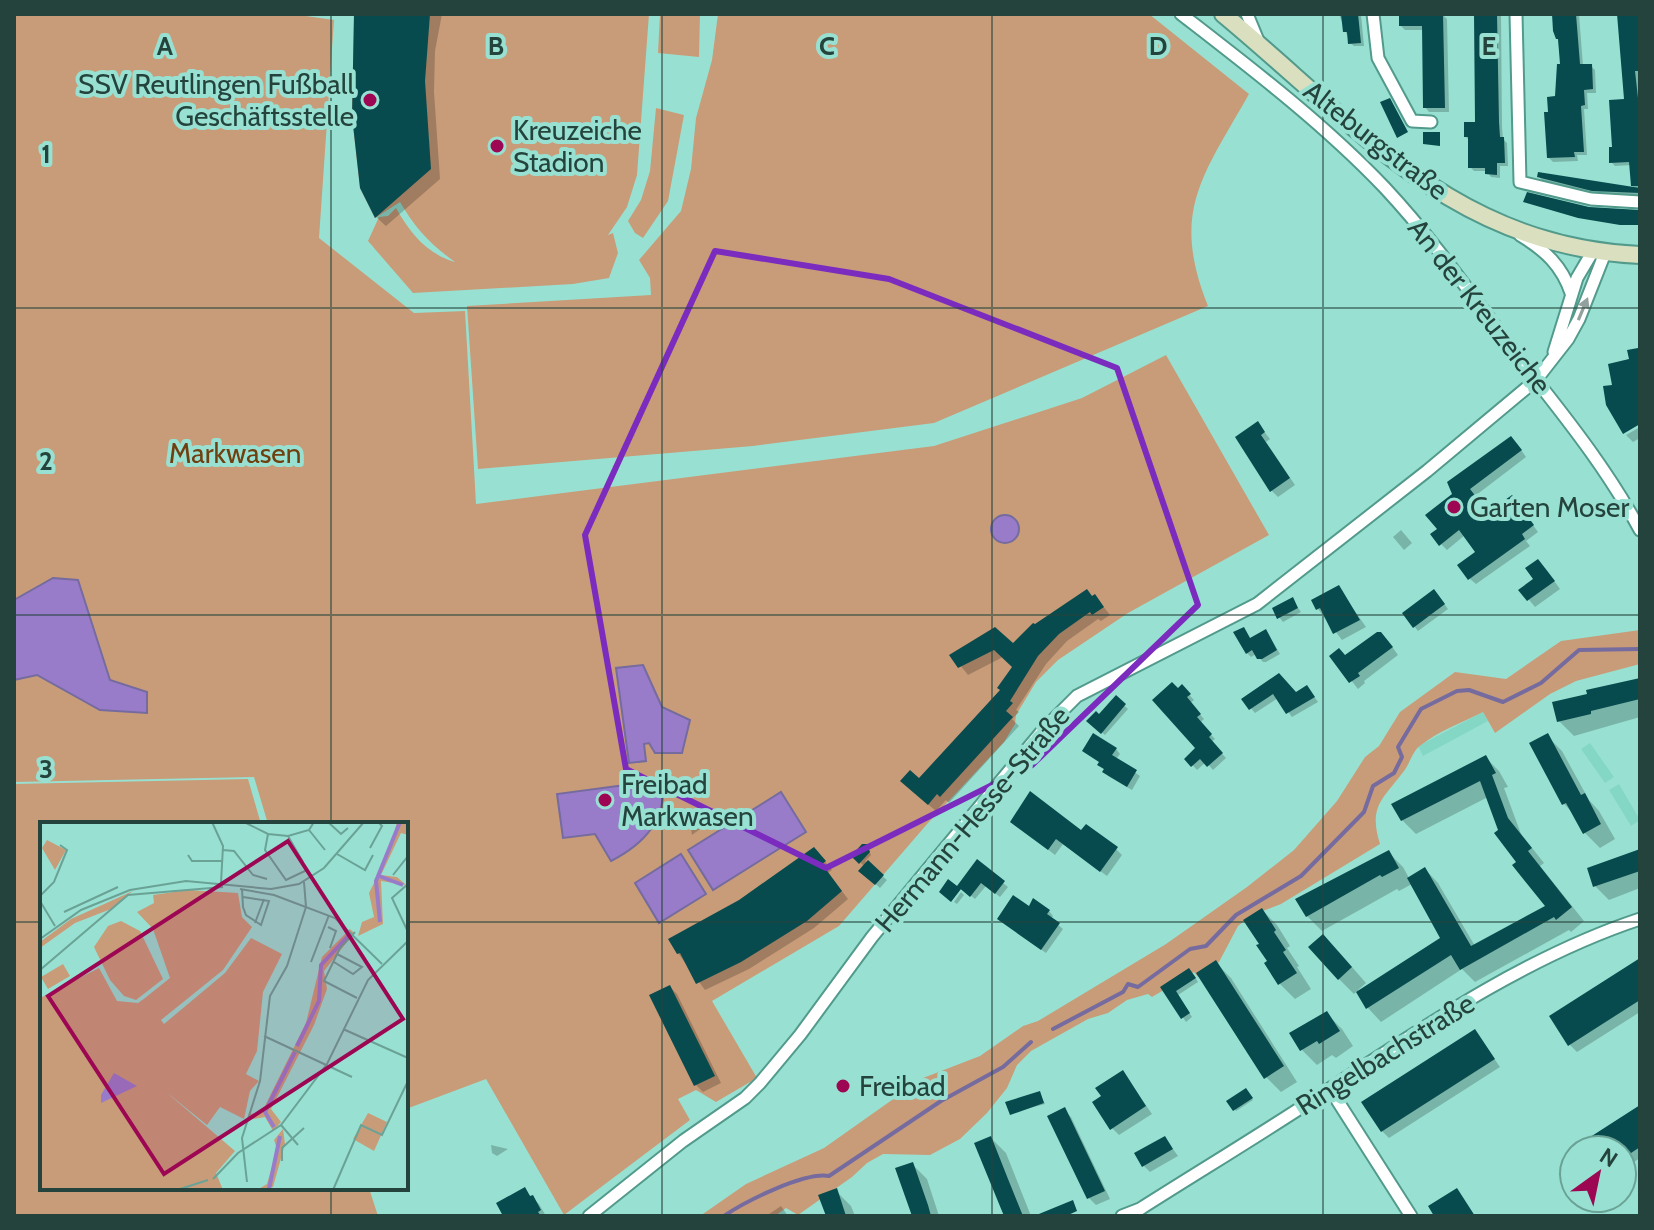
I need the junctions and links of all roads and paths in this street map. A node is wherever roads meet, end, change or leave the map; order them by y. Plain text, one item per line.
1 (1181, 14) edge
2 (1223, 14) edge
3 (1247, 14) edge
4 (1373, 14) edge
5 (1516, 14) edge
6 (1259, 44) junction
7 (1431, 122) dead end
8 (1640, 202) edge
9 (1505, 227) junction
10 (1599, 252) junction
11 (1640, 255) edge
12 (1571, 293) junction
13 (1551, 360) junction
14 (1536, 380) junction
15 (1640, 530) edge
16 (1640, 919) edge
17 (1330, 1089) junction
18 (1142, 1213) edge
19 (589, 1216) edge
20 (1122, 1216) edge
21 (1411, 1216) edge

1 - 14 street, An der Kreuzeiche
2 - 6 main road, Alteburgstraße
3 - 6 street
4 - 7 street
5 - 8 street
6 - 9 main road, Alteburgstraße
9 - 10 main road, Alteburgstraße
9 - 12 street
10 - 11 main road, Alteburgstraße
10 - 12 street, Hermann-Hesse-Straße
13 -> 10 street, Hermann-Hesse-Straße
12 - 13 street, Hermann-Hesse-Straße
13 - 14 street, Hermann-Hesse-Straße
14 - 15 street, An der Kreuzeiche
14 - 19 street, Hermann-Hesse-Straße
16 - 17 street, Ringelbachstraße
17 - 18 street, Ringelbachstraße
17 - 21 street
18 - 20 street, Ringelbachstraße

